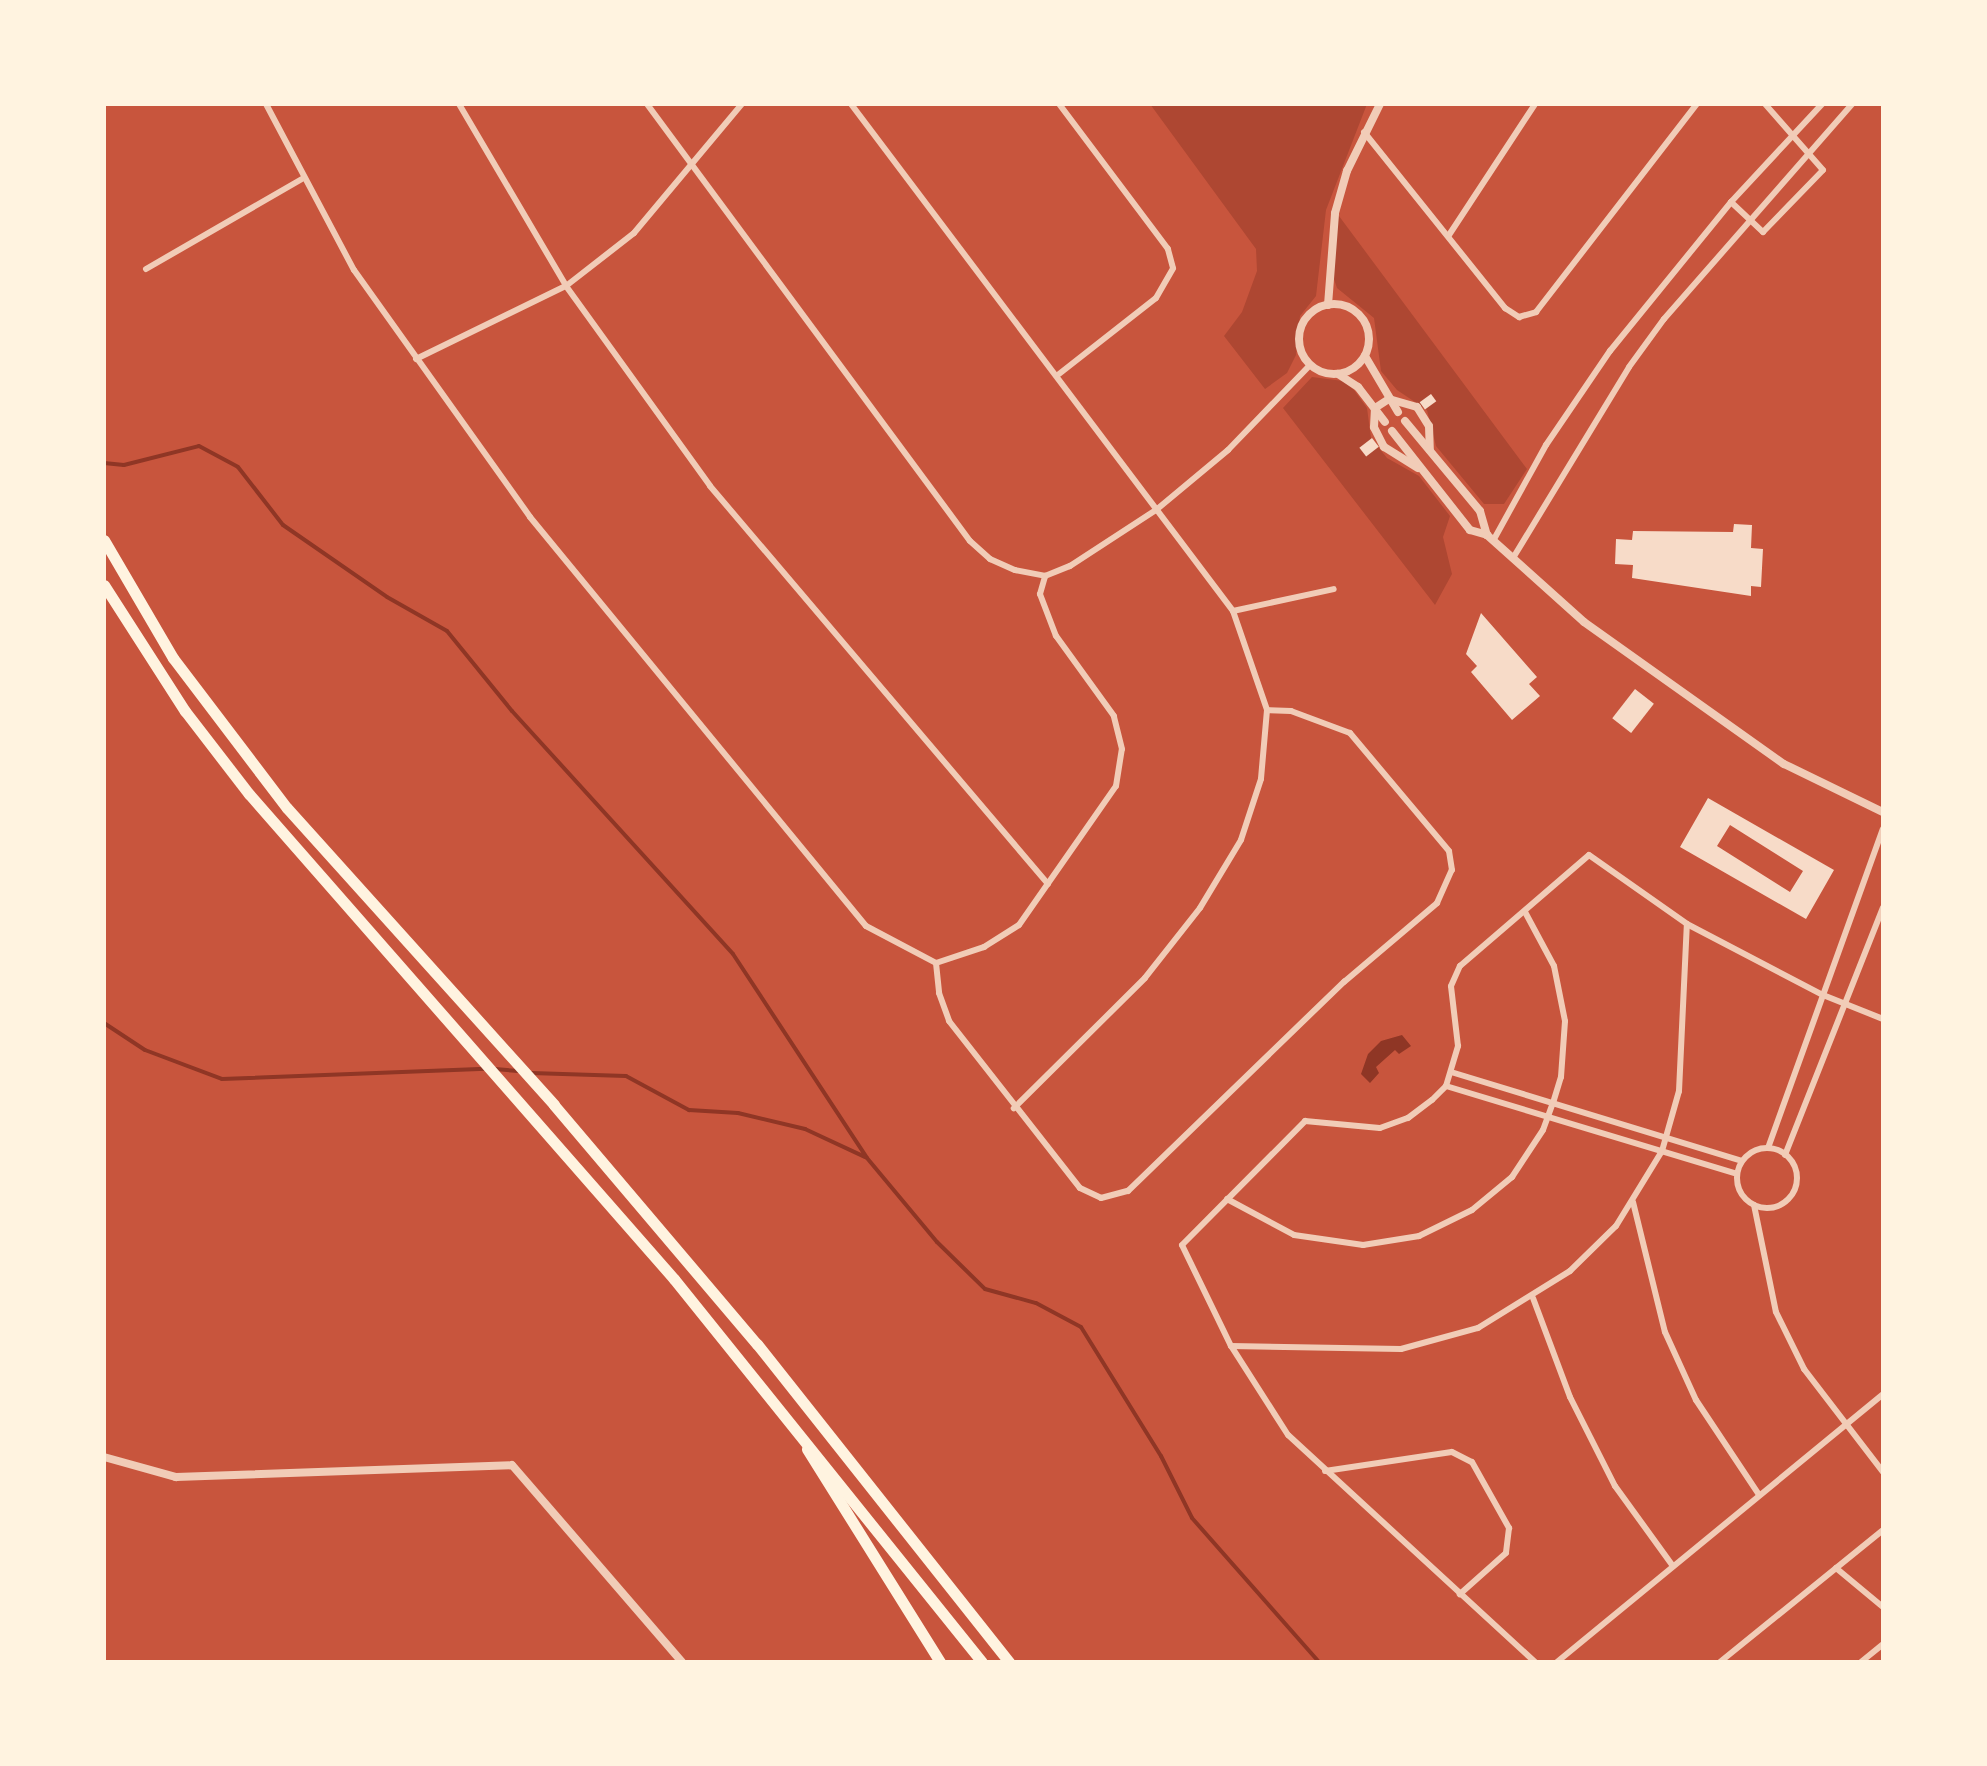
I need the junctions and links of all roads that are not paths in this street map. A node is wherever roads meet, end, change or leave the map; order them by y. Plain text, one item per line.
1 (266, 104) edge
2 (459, 104) edge
3 (647, 104) edge
4 (742, 104) edge
5 (851, 104) edge
6 (1059, 104) edge
7 (1380, 104) edge
8 (1535, 104) edge
9 (1697, 104) edge
10 (1765, 104) edge
11 (1822, 104) edge
12 (1852, 104) edge
13 (1364, 132) junction
14 (1793, 133) junction
15 (1808, 149) junction
16 (689, 163) junction
17 (302, 179) junction
18 (1731, 202) junction
19 (1749, 217) junction
20 (1449, 235) junction
21 (146, 269) dead end
22 (566, 286) junction
23 (1328, 305) junction
24 (1365, 356) junction
25 (416, 359) junction
26 (1310, 365) junction
27 (1059, 374) junction
28 (1338, 374) junction
29 (1389, 399) junction
30 (1375, 408) junction
31 (1398, 412) dead end
32 (1405, 421) dead end
33 (1385, 422) dead end
34 (1392, 431) dead end
35 (1430, 450) junction
36 (1423, 471) junction
37 (1156, 510) junction
38 (1490, 538) junction
39 (104, 540) edge
40 (1513, 558) junction
41 (1045, 576) junction
42 (104, 585) edge
43 (1334, 589) dead end
44 (1233, 611) junction
45 (1267, 710) junction
46 (1883, 812) edge
47 (1883, 829) edge
48 (1048, 884) junction
49 (1883, 908) edge
50 (1525, 912) junction
51 (1687, 924) junction
52 (936, 963) junction
53 (1823, 995) junction
54 (1845, 1004) junction
55 (1883, 1019) edge
56 (1451, 1072) junction
57 (1446, 1086) junction
58 (1553, 1103) junction
59 (1014, 1108) junction
60 (1548, 1116) junction
61 (1665, 1138) junction
62 (1768, 1148) junction
63 (1662, 1151) junction
64 (1785, 1155) junction
65 (1742, 1161) junction
66 (1737, 1174) junction
67 (1227, 1199) junction
68 (1633, 1202) junction
69 (1754, 1205) junction
70 (1533, 1298) junction
71 (1231, 1346) junction
72 (1883, 1394) edge
73 (793, 1423) junction
74 (1849, 1423) junction
75 (104, 1457) edge
76 (1325, 1471) junction
77 (1883, 1472) edge
78 (1759, 1495) junction
79 (1883, 1530) edge
80 (1673, 1566) junction
81 (1836, 1568) junction
82 (1460, 1594) junction
83 (1883, 1607) edge
84 (981, 1626) junction
85 (1883, 1644) edge
86 (682, 1662) edge
87 (940, 1662) edge
88 (982, 1662) edge
89 (1009, 1662) edge
90 (1017, 1662) edge
91 (1535, 1662) edge
92 (1557, 1662) edge
93 (1720, 1662) edge
94 (1861, 1662) edge

1 - 17 street
2 - 22 street
3 - 16 street
4 - 16 street
5 - 27 street
6 - 27 street
7 - 13 street
8 - 20 street
9 - 20 street
10 - 14 street
11 - 14 street
12 - 15 street
13 - 20 street
13 - 23 street
14 - 15 street
14 - 18 street
15 - 19 street
15 - 19 street
16 - 22 street
16 - 41 street
17 - 21 street
17 - 25 street
18 - 19 street
18 - 38 street
19 - 40 street
22 - 25 street
22 - 48 street
23 - 24 street
23 - 26 street
24 - 28 street
24 - 29 street
25 - 52 street
26 - 28 street
26 - 37 street
27 - 37 street
28 - 30 street
29 - 30 street
29 - 31 street
29 - 35 street
30 - 33 street
30 - 36 street
32 - 35 street
34 - 36 street
35 - 38 street
36 - 38 street
37 - 41 street
37 - 44 street
38 - 40 street
39 - 84 highway
40 - 46 street
41 - 48 street
42 - 73 highway
43 - 44 street
44 - 45 street
45 - 59 street
45 - 59 street
47 - 53 street
48 - 52 street
49 - 54 street
50 - 51 street
50 - 56 street
50 - 58 street
51 - 53 street
51 - 61 street
52 - 59 street
53 - 54 street
53 - 62 street
54 - 55 street
54 - 64 street
56 - 57 street
56 - 58 street
57 - 60 street
57 - 67 street
58 - 60 street
58 - 61 street
60 - 63 street
60 - 67 street
61 - 63 street
61 - 65 street
62 - 64 street
62 - 65 street
63 - 66 street
63 - 68 street
64 - 69 street
65 - 66 street
66 - 69 street
67 - 71 street
68 - 70 street
68 - 78 street
69 - 74 street
70 - 71 street
70 - 80 street
71 - 76 street
72 - 74 street
73 - 87 highway
73 - 88 highway
74 - 77 street
74 - 78 street
75 - 86 street
76 - 82 street
76 - 82 street
78 - 80 street
79 - 81 street
80 - 92 street
81 - 83 street
81 - 93 street
82 - 91 street
84 - 89 highway
84 - 90 highway
85 - 94 street

